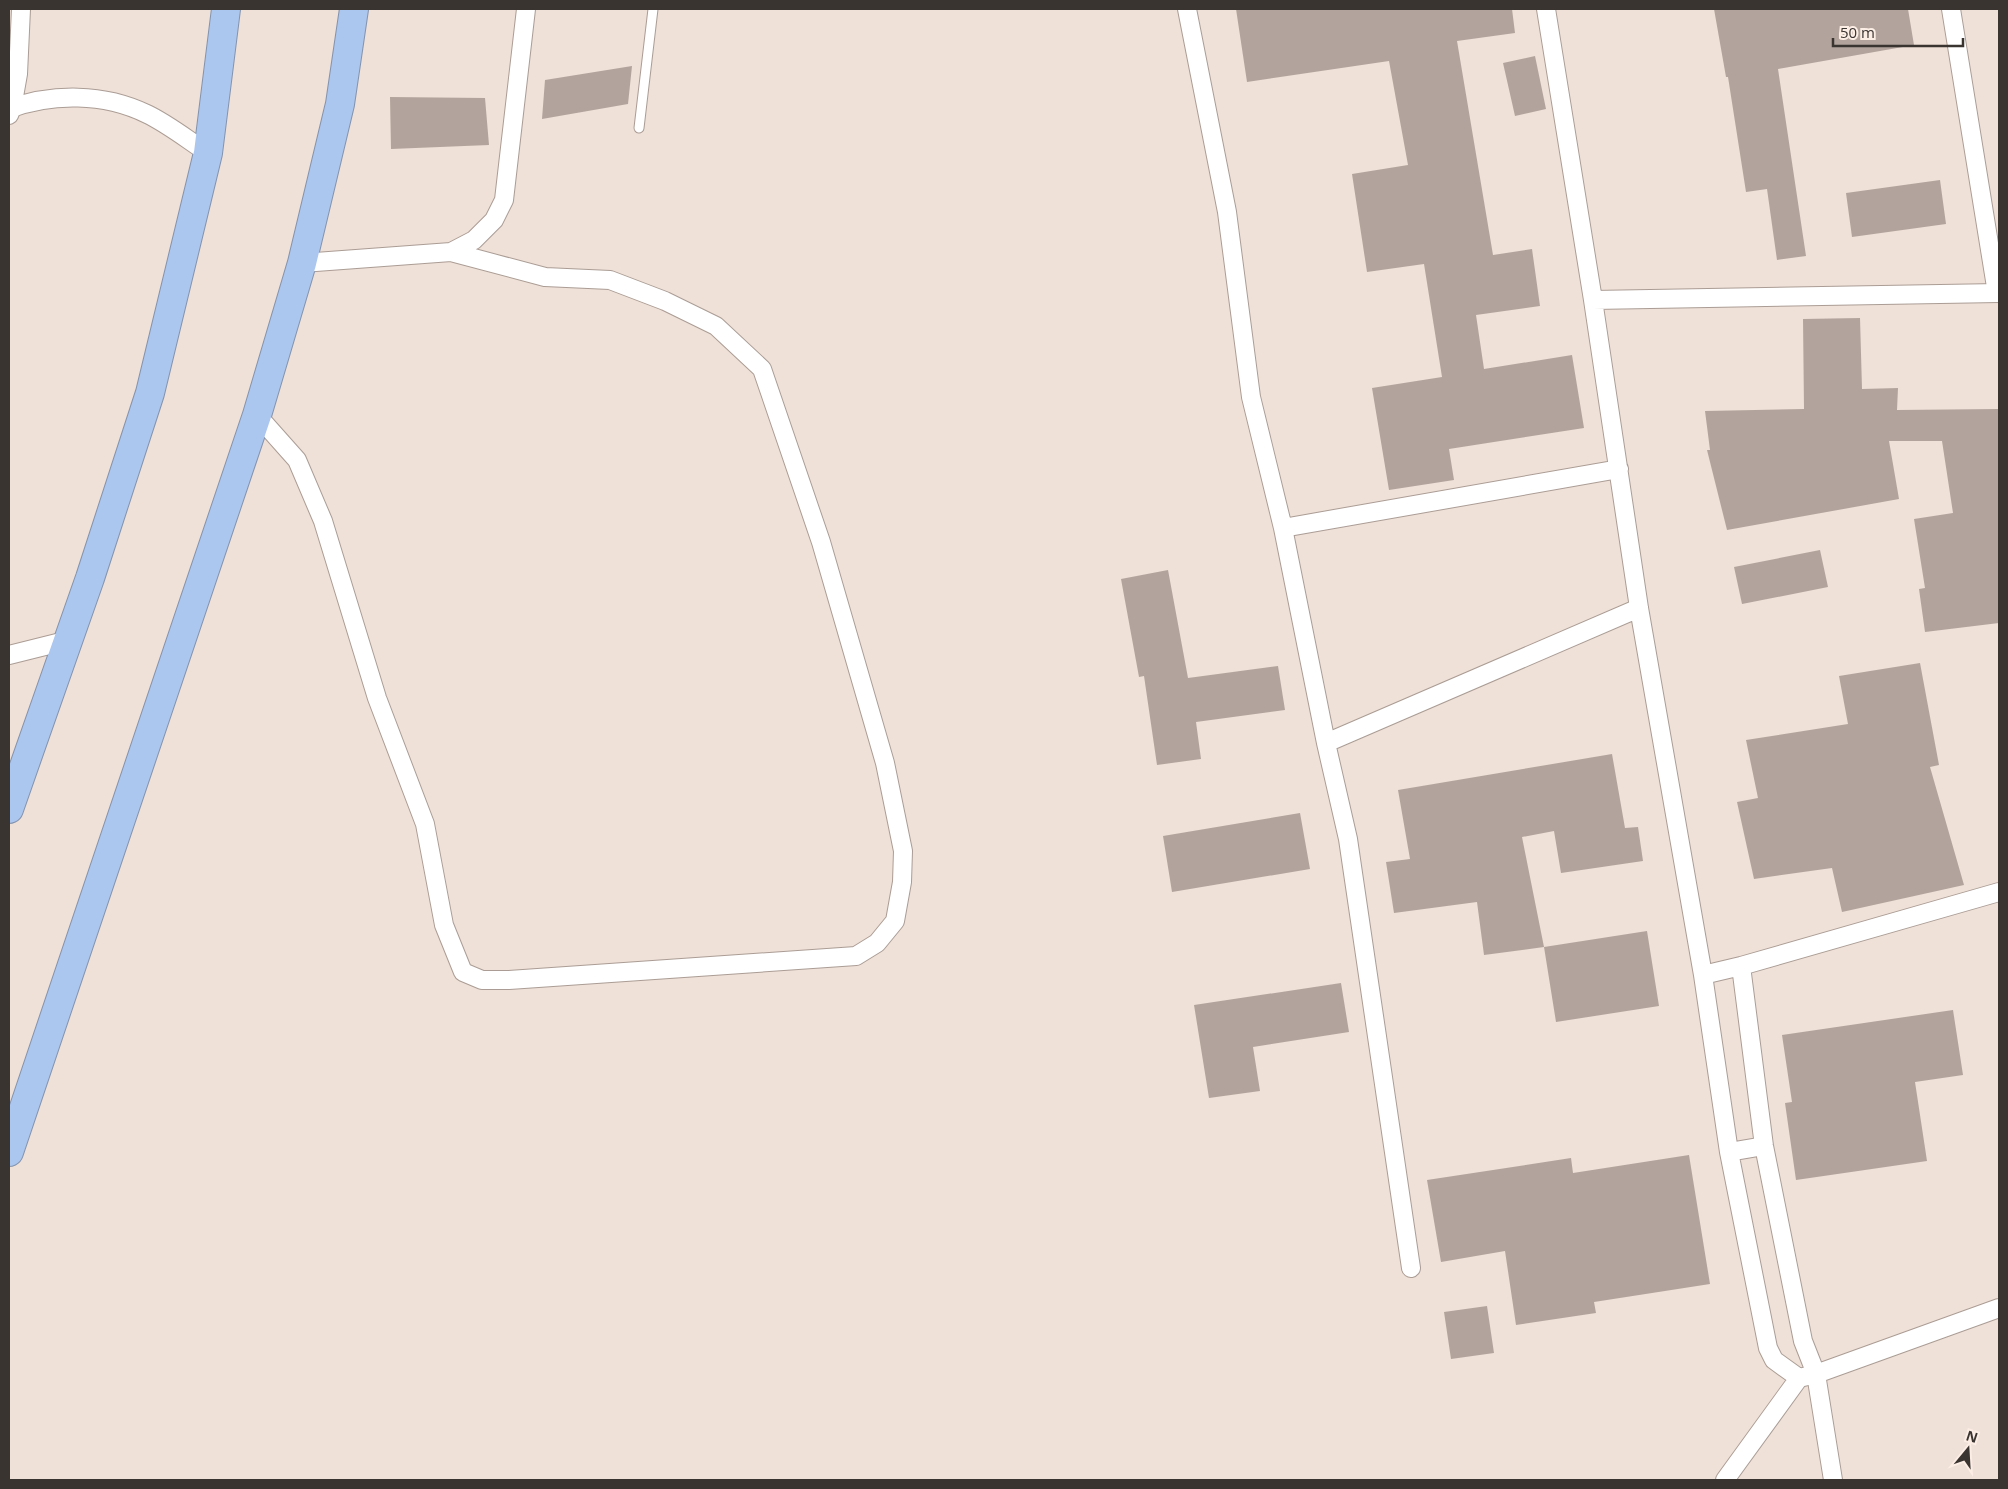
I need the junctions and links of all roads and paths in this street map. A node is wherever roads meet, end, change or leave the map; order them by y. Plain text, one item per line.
1 (21, 9) edge
2 (226, 9) edge
3 (354, 9) edge
4 (526, 9) edge
5 (653, 9) edge
6 (1187, 9) edge
7 (1546, 9) edge
8 (1951, 9) edge
9 (10, 111) edge
10 (640, 128) dead end
11 (208, 153) junction
12 (452, 252) junction
13 (302, 263) junction
14 (1998, 293) edge
15 (1593, 300) junction
16 (257, 415) junction
17 (1618, 469) junction
18 (1283, 528) junction
19 (1639, 608) junction
20 (69, 640) junction
21 (9, 655) edge
22 (1326, 744) junction
23 (9, 809) edge
24 (1999, 892) edge
25 (1741, 966) junction
26 (1704, 975) junction
27 (1764, 1146) junction
28 (9, 1152) edge
29 (1729, 1152) junction
30 (1411, 1268) dead end
31 (1999, 1308) edge
32 (1816, 1374) junction
33 (1799, 1378) junction
34 (1725, 1480) edge
35 (1833, 1480) edge

1 - 9 street
2 - 11 highway
3 - 13 highway
4 - 12 street
5 - 10 lane
6 - 18 street
7 - 15 street
8 - 14 street
9 - 11 street
11 - 20 highway
12 - 13 street
12 - 16 street
13 - 16 highway
14 - 15 street
15 - 17 street
16 - 28 highway
17 - 18 street
17 - 19 street
18 - 22 street
19 - 22 street
19 - 26 street
20 - 21 street
20 - 23 highway
22 - 30 street
24 - 25 street
25 - 26 street
25 - 27 street
26 - 29 street
27 - 29 street
27 - 32 street
29 - 33 street
31 - 32 street
32 - 33 street
32 - 35 street
33 - 34 street

